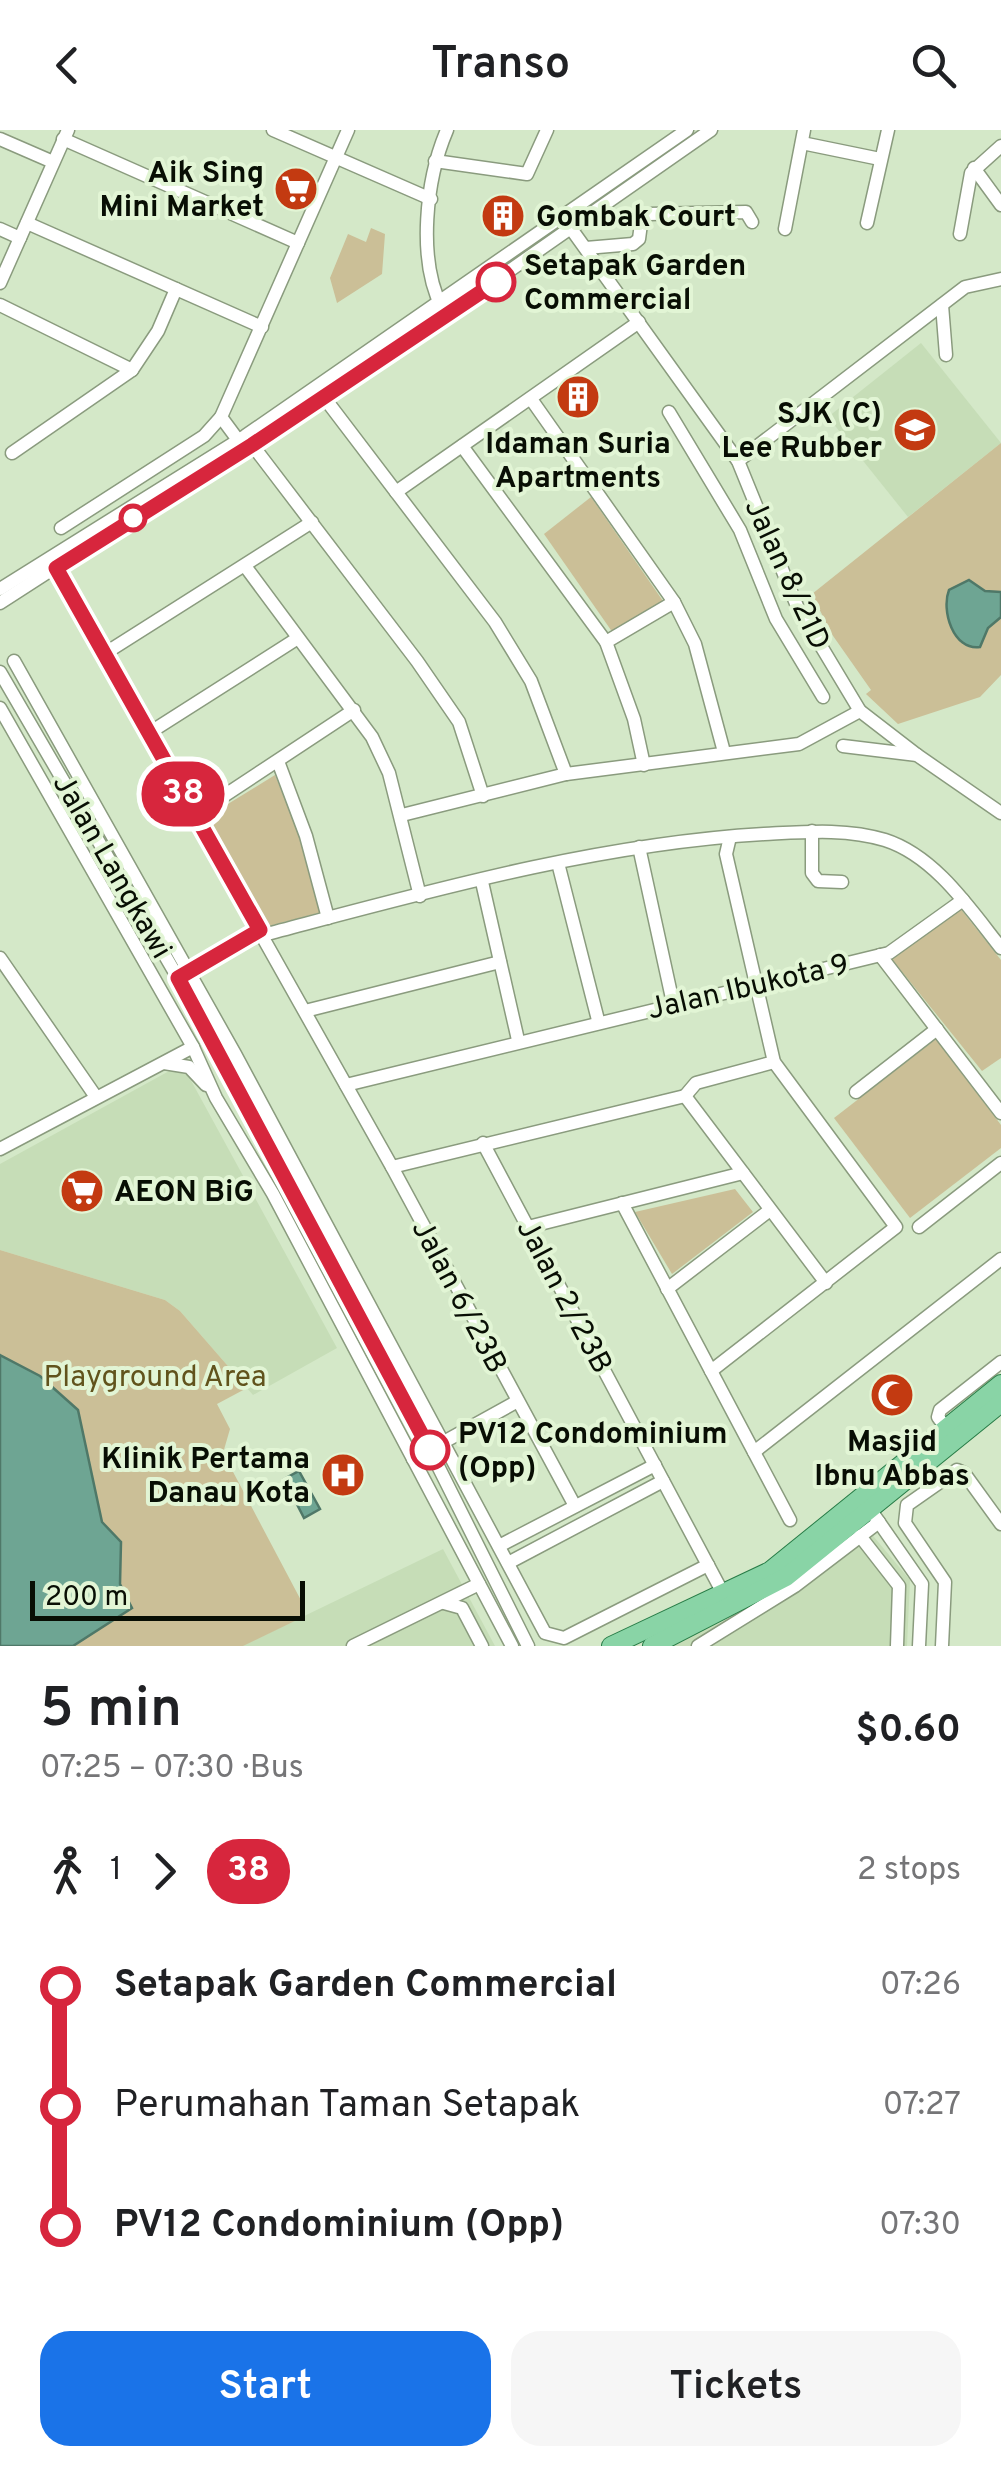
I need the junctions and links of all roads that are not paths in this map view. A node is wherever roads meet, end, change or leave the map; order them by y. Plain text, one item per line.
1 (273, 130) edge
2 (348, 130) edge
3 (447, 130) edge
4 (547, 130) edge
5 (687, 130) edge
6 (710, 130) edge
7 (888, 130) edge
8 (66, 135) edge
9 (803, 136) edge
10 (0, 139) edge
11 (1001, 146) edge
12 (336, 158) junction
13 (880, 159) junction
14 (436, 161) junction
15 (53, 162) junction
16 (974, 168) junction
17 (431, 200) junction
18 (1001, 205) edge
19 (752, 222) dead end
20 (26, 223) junction
21 (867, 223) dead end
22 (0, 229) edge
23 (785, 229) dead end
24 (572, 230) junction
25 (960, 234) dead end
26 (20, 238) junction
27 (298, 242) junction
28 (586, 248) junction
29 (1001, 280) edge
30 (0, 283) edge
31 (176, 289) junction
32 (942, 305) junction
33 (0, 306) edge
34 (443, 310) junction
35 (639, 322) junction
36 (262, 327) junction
37 (946, 355) dead end
38 (132, 370) junction
39 (323, 396) junction
40 (531, 398) junction
41 (669, 412) dead end
42 (222, 417) junction
43 (245, 440) junction
44 (462, 446) junction
45 (12, 453) dead end
46 (738, 461) junction
47 (396, 492) junction
48 (312, 522) junction
49 (60, 528) dead end
50 (245, 566) junction
51 (56, 568) junction
52 (4, 592) edge
53 (674, 602) junction
54 (798, 607) junction
55 (0, 614) edge
56 (776, 620) junction
57 (298, 638) junction
58 (606, 642) junction
59 (104, 654) junction
60 (14, 660) dead end
61 (2, 674) edge
62 (822, 698) dead end
63 (0, 708) edge
64 (354, 710) junction
65 (860, 711) junction
66 (148, 733) junction
67 (842, 746) dead end
68 (724, 752) junction
69 (918, 755) junction
70 (279, 764) junction
71 (644, 765) junction
72 (566, 774) junction
73 (483, 796) junction
74 (1001, 812) edge
75 (195, 815) junction
76 (402, 815) junction
77 (812, 832) junction
78 (730, 837) junction
79 (638, 847) junction
80 (558, 864) junction
81 (482, 882) junction
82 (842, 882) dead end
83 (420, 896) junction
84 (964, 900) junction
85 (328, 918) junction
86 (261, 933) junction
87 (1001, 948) edge
88 (880, 955) junction
89 (0, 958) edge
90 (500, 962) junction
91 (184, 975) junction
92 (755, 984) junction
93 (673, 1004) junction
94 (305, 1011) junction
95 (598, 1020) junction
96 (201, 1022) junction
97 (937, 1030) junction
98 (518, 1040) junction
99 (194, 1047) junction
100 (216, 1051) junction
101 (774, 1062) junction
102 (162, 1064) junction
103 (346, 1084) junction
104 (856, 1092) dead end
105 (685, 1096) junction
106 (96, 1097) junction
107 (216, 1098) junction
108 (1001, 1113) edge
109 (483, 1143) junction
110 (0, 1149) edge
111 (1001, 1164) edge
112 (392, 1167) junction
113 (743, 1173) junction
114 (622, 1204) junction
115 (770, 1210) junction
116 (528, 1227) junction
117 (919, 1227) dead end
118 (1001, 1259) edge
119 (826, 1284) junction
120 (667, 1288) junction
121 (1001, 1362) edge
122 (711, 1371) junction
123 (1001, 1384) edge
124 (516, 1402) junction
125 (1001, 1402) edge
126 (946, 1428) junction
127 (444, 1442) junction
128 (430, 1450) junction
129 (754, 1452) junction
130 (413, 1459) junction
131 (654, 1465) junction
132 (663, 1481) junction
133 (575, 1506) junction
134 (869, 1509) junction
135 (790, 1520) dead end
136 (1001, 1524) edge
137 (860, 1536) junction
138 (499, 1546) junction
139 (508, 1563) junction
140 (708, 1564) junction
141 (481, 1588) junction
142 (728, 1602) junction
143 (443, 1603) junction
144 (462, 1608) junction
145 (353, 1646) edge
146 (482, 1646) edge
147 (512, 1646) edge
148 (528, 1646) edge
149 (611, 1646) edge
150 (652, 1646) edge
151 (698, 1646) edge
152 (897, 1646) edge
153 (919, 1646) edge
154 (942, 1646) edge

1 - 12 street
2 - 12 street
3 - 14 street
4 - 14 street
5 - 34 street
6 - 24 street
7 - 13 street
8 - 15 street
8 - 27 street
9 - 13 street
9 - 23 street
10 - 15 street
11 - 16 street
12 - 17 street
12 - 27 street
13 - 21 street
14 - 17 street
15 - 20 street
16 - 18 street
16 - 25 street
17 - 34 street
19 - 28 street
20 - 26 street
20 - 31 street
22 - 26 street
24 - 28 street, Jalan 8/21D
24 - 34 street
26 - 30 street
27 - 36 street
28 - 35 street, Jalan 8/21D
29 - 32 street
31 - 36 street
31 - 38 street
32 - 37 street
32 - 46 street
33 - 38 street
34 - 39 street
34 - 43 street
35 - 40 street
35 - 46 street, Jalan 8/21D
36 - 42 street
38 - 45 street
39 - 43 street
39 - 47 street
40 - 44 street
40 - 53 street
41 - 56 street
42 - 43 street
42 - 49 street
43 - 48 street
43 - 51 street
43 - 52 street
44 - 47 street
44 - 58 street
46 - 54 street, Jalan 8/21D
47 - 72 street
48 - 50 street
48 - 73 street
50 - 57 street
50 - 59 street
51 - 52 street
51 - 59 street, Jalan 6/23B
52 - 55 street
53 - 58 street
53 - 68 street
54 - 56 street
54 - 65 street, Jalan 8/21D
56 - 62 street
57 - 64 street
57 - 66 street
58 - 71 street
59 - 66 street, Jalan 6/23B
60 - 91 street
61 - 91 street, Jalan Langkawi
63 - 99 street, Jalan Langkawi
64 - 70 street
64 - 76 street
65 - 68 street
65 - 69 street, Jalan 8/21D
66 - 75 street, Jalan 6/23B
67 - 69 street
68 - 71 street
69 - 74 street, Jalan 8/21D
70 - 75 street
70 - 85 street
71 - 72 street
72 - 73 street
73 - 76 street
75 - 86 street, Jalan 6/23B
76 - 83 street
77 - 78 street
77 - 82 street
77 - 84 street
78 - 79 street
78 - 92 street
79 - 80 street
79 - 93 street
80 - 81 street
80 - 95 street
81 - 83 street
81 - 90 street
83 - 85 street
84 - 87 street
84 - 88 street, Jalan Ibukota 9
85 - 86 street
86 - 91 street
86 - 94 street, Jalan 6/23B
88 - 92 street, Jalan Ibukota 9
88 - 97 street
89 - 106 street
90 - 94 street
90 - 98 street
91 - 96 street, Jalan Langkawi
91 - 127 street
92 - 93 street, Jalan Ibukota 9
92 - 101 street
93 - 95 street, Jalan Ibukota 9
94 - 103 street, Jalan 6/23B
95 - 98 street, Jalan Ibukota 9
96 - 99 street
96 - 100 street, Jalan Langkawi
97 - 104 street
97 - 108 street
98 - 103 street, Jalan Ibukota 9
99 - 100 street
99 - 102 street
99 - 107 street, Jalan Langkawi
100 - 128 street, Jalan Langkawi
101 - 105 street
101 - 119 street
102 - 106 street
102 - 107 street
103 - 112 street, Jalan 6/23B
105 - 109 street
105 - 113 street
106 - 110 street
107 - 130 street, Jalan Langkawi
109 - 112 street
109 - 116 street, Jalan 2/23B
111 - 117 street
112 - 124 street, Jalan 6/23B
113 - 114 street
113 - 115 street
114 - 116 street
114 - 120 street
115 - 119 street
115 - 120 street
116 - 131 street, Jalan 2/23B
118 - 129 street
119 - 122 street
120 - 122 street
121 - 126 street
122 - 129 street
123 - 126 main road
124 - 127 street
124 - 133 street, Jalan 6/23B
125 - 134 main road
126 - 134 main road
127 - 128 street
127 - 138 street
128 - 130 street
128 - 148 street, Jalan Langkawi
129 - 135 street
130 - 141 street, Jalan Langkawi
131 - 132 street, Jalan 2/23B
131 - 133 street
132 - 139 street
132 - 140 street, Jalan 2/23B
133 - 138 street
134 - 137 street
134 - 142 main road
134 - 153 street
136 - 154 street
137 - 151 street
137 - 152 street
138 - 139 street
139 - 140 street
140 - 142 street, Jalan 2/23B
141 - 143 street
141 - 144 street
141 - 147 street, Jalan Langkawi
142 - 149 main road
142 - 150 main road
143 - 144 street
143 - 145 street
144 - 146 street

